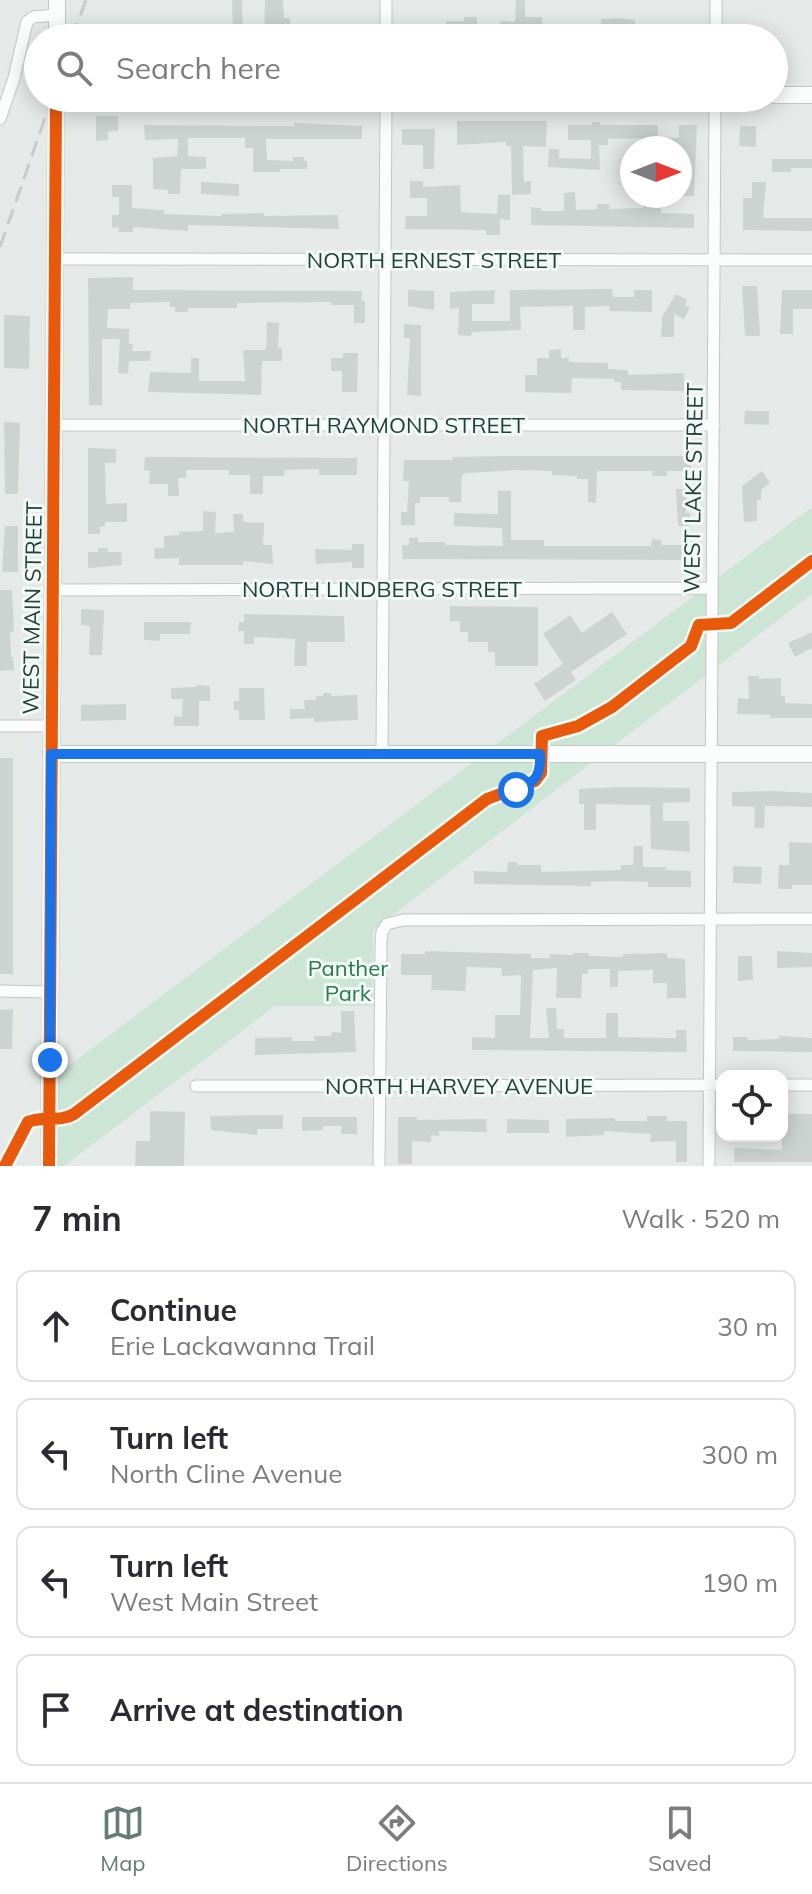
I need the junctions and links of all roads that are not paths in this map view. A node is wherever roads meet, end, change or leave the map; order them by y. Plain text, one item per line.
1 (386, 0) edge
2 (716, 0) edge
3 (57, 8) edge
4 (27, 24) edge
5 (386, 24) edge
6 (716, 24) edge
7 (24, 35) edge
8 (788, 95) edge
9 (812, 95) edge
10 (56, 112) edge
11 (386, 112) edge
12 (715, 112) edge
13 (0, 119) edge
14 (56, 259) junction
15 (385, 260) junction
16 (714, 260) junction
17 (812, 260) edge
18 (384, 424) junction
19 (54, 425) junction
20 (714, 425) junction
21 (712, 588) junction
22 (383, 589) junction
23 (52, 590) junction
24 (0, 726) edge
25 (51, 726) junction
26 (51, 754) junction
27 (382, 754) junction
28 (712, 754) junction
29 (812, 754) edge
30 (711, 919) junction
31 (812, 919) edge
32 (0, 991) edge
33 (50, 992) junction
34 (716, 1085) edge
35 (788, 1085) edge
36 (812, 1085) edge
37 (196, 1086) dead end
38 (381, 1086) junction
39 (49, 1166) edge
40 (379, 1166) edge
41 (709, 1166) edge

1 - 5 street
2 - 6 street
3 - 4 street
7 - 13 street
8 - 9 street
10 - 14 street, WEST MAIN STREET
11 - 15 street
12 - 16 street, WEST LAKE STREET
14 - 15 street, NORTH ERNEST STREET
14 - 19 street, WEST MAIN STREET
15 - 16 street, NORTH ERNEST STREET
15 - 18 street
16 - 17 street, NORTH ERNEST STREET
16 - 20 street, WEST LAKE STREET
18 - 19 street, NORTH RAYMOND STREET
18 - 20 street, NORTH RAYMOND STREET
18 - 22 street
19 - 23 street, WEST MAIN STREET
20 - 21 street, WEST LAKE STREET
21 - 22 street, NORTH LINDBERG STREET
21 - 28 street, WEST LAKE STREET
22 - 23 street, NORTH LINDBERG STREET
22 - 27 street
23 - 25 street, WEST MAIN STREET
24 - 25 street
25 - 26 street, WEST MAIN STREET
26 - 27 street
26 - 33 street, WEST MAIN STREET
27 - 28 street
28 - 29 street
28 - 30 street, WEST LAKE STREET
30 - 31 street
30 - 34 street, WEST LAKE STREET
30 - 38 street
32 - 33 street
33 - 39 street, WEST MAIN STREET
34 - 38 street, NORTH HARVEY AVENUE
34 - 41 street, WEST LAKE STREET
35 - 36 street
37 - 38 street, NORTH HARVEY AVENUE
38 - 40 street

